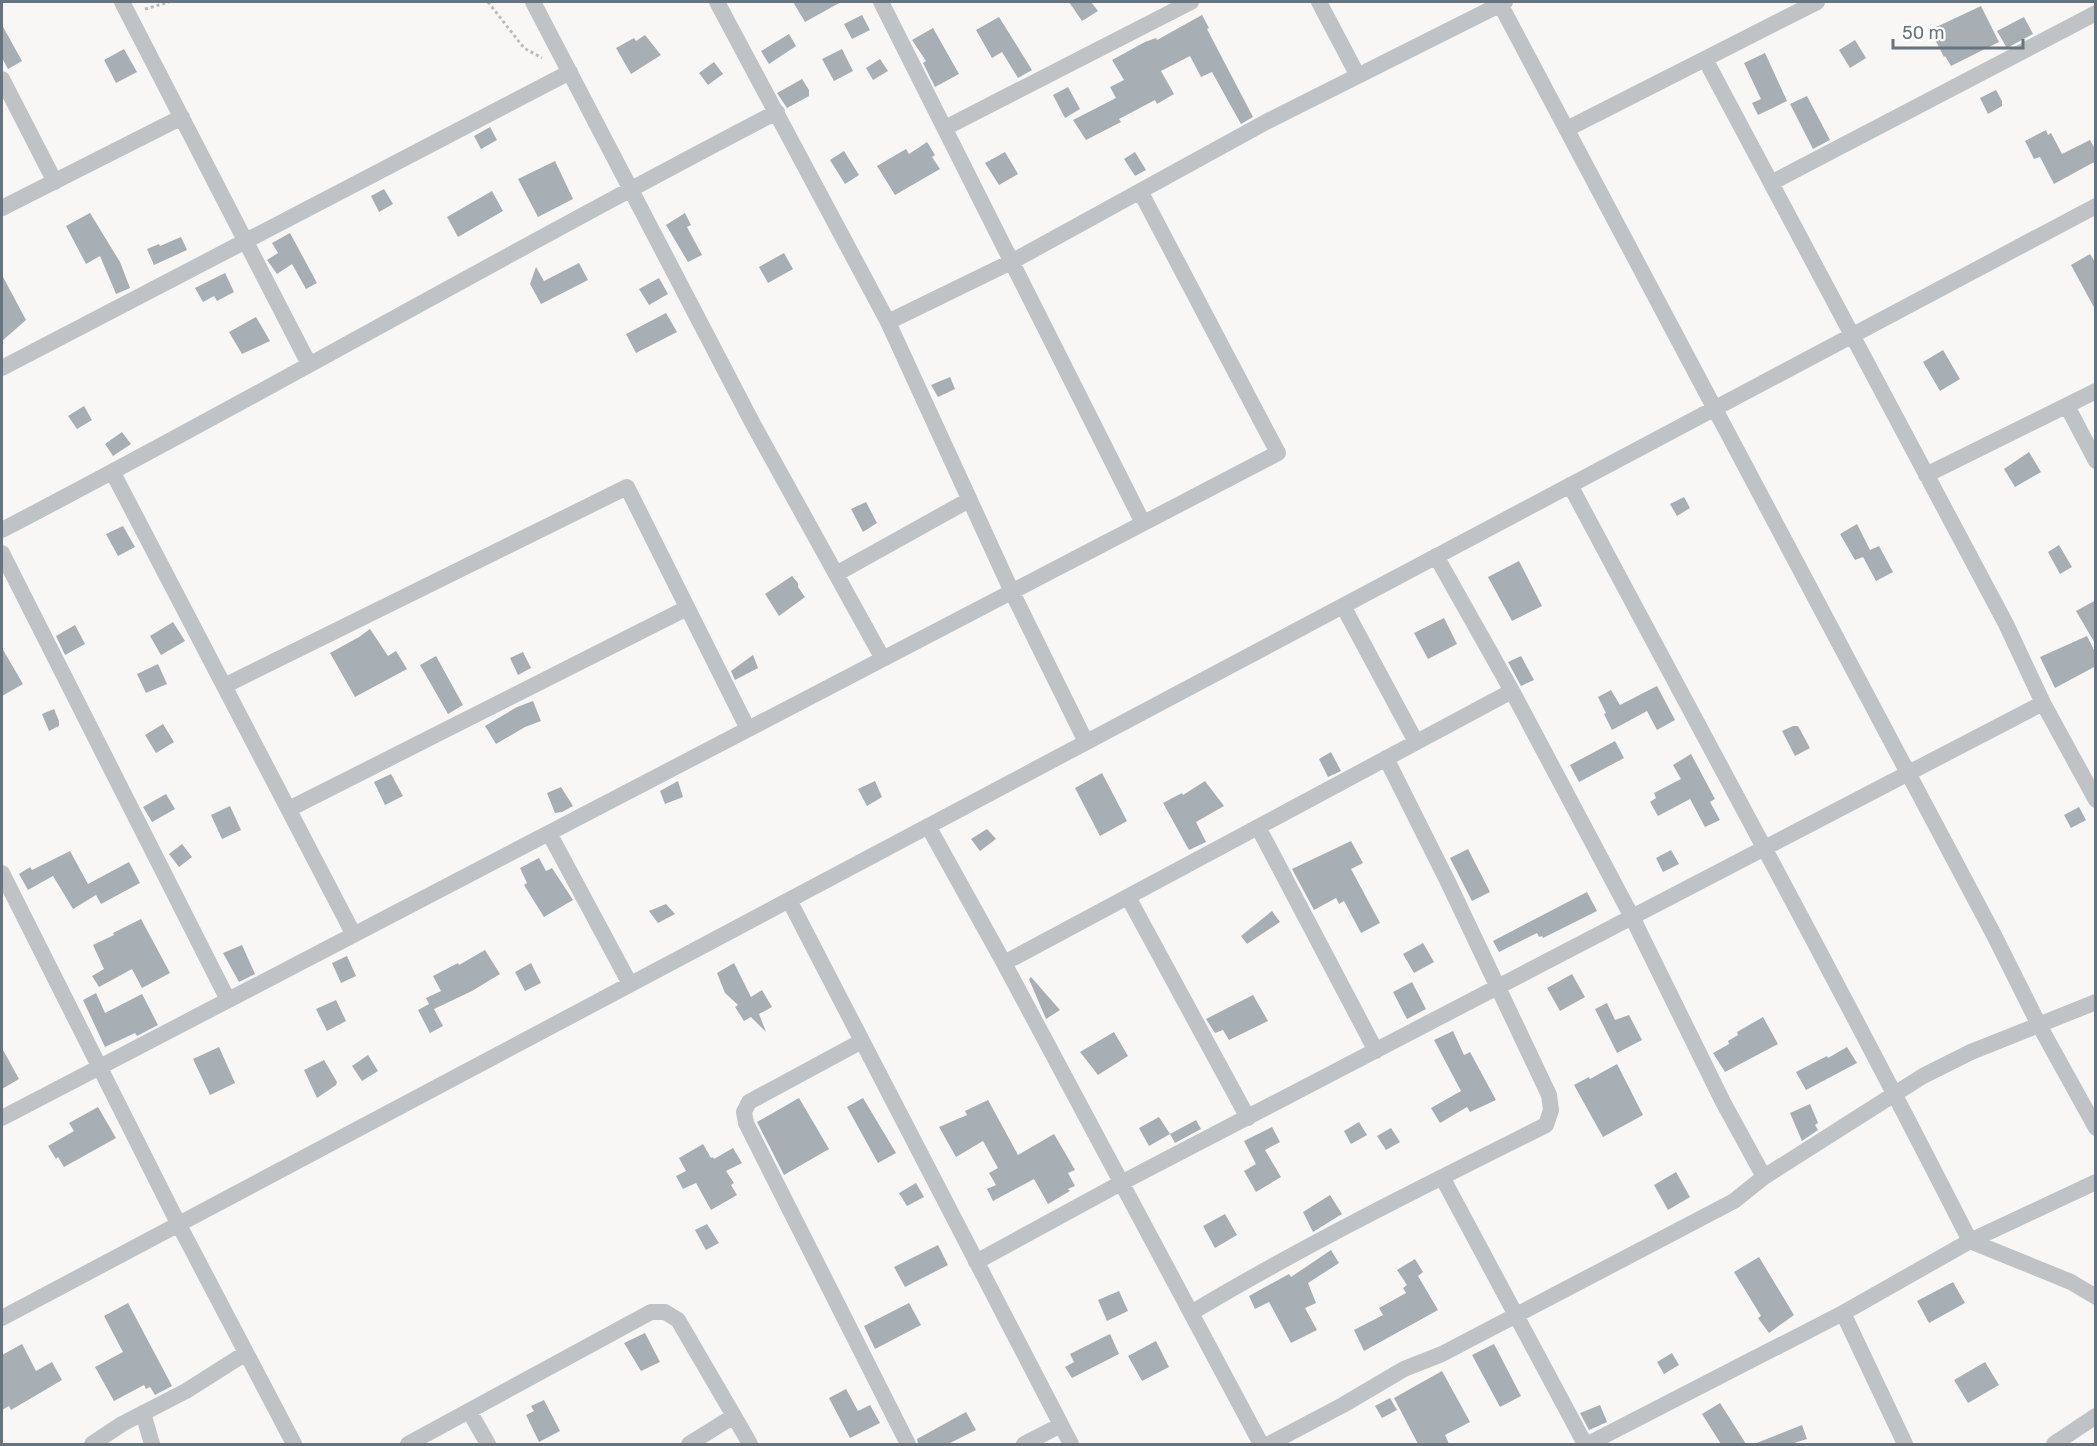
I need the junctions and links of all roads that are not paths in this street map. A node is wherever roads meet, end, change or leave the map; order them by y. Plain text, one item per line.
1 (533, 2) edge
2 (717, 2) edge
3 (881, 2) edge
4 (1191, 2) edge
5 (1319, 2) edge
6 (1502, 2) edge
7 (1817, 2) edge
8 (126, 8) edge
9 (2096, 13) edge
10 (1705, 60) junction
11 (570, 72) junction
12 (1358, 76) junction
13 (2, 79) edge
14 (777, 112) junction
15 (182, 117) junction
16 (945, 128) junction
17 (1567, 129) junction
18 (55, 182) junction
19 (1771, 183) junction
20 (630, 188) junction
21 (1140, 191) junction
22 (2096, 206) edge
23 (2, 208) edge
24 (246, 242) junction
25 (1013, 261) junction
26 (888, 322) junction
27 (1851, 336) junction
28 (309, 364) junction
29 (2, 368) edge
30 (2096, 390) edge
31 (2067, 406) junction
32 (1715, 408) junction
33 (2096, 461) edge
34 (113, 472) junction
35 (1926, 475) junction
36 (1570, 485) junction
37 (969, 500) junction
38 (1143, 524) junction
39 (2, 530) edge
40 (2, 553) edge
41 (1436, 556) junction
42 (836, 574) junction
43 (1012, 592) junction
44 (1342, 606) junction
45 (687, 608) junction
46 (883, 659) junction
47 (224, 686) junction
48 (1512, 691) junction
49 (2043, 703) junction
50 (748, 729) junction
51 (1086, 742) junction
52 (1416, 742) junction
53 (1386, 758) junction
54 (1908, 772) junction
55 (2096, 800) edge
56 (289, 809) junction
57 (928, 826) junction
58 (1258, 827) junction
59 (549, 833) junction
60 (1763, 848) junction
61 (2, 873) edge
62 (1128, 897) junction
63 (789, 900) junction
64 (1632, 917) junction
65 (354, 935) junction
66 (1004, 963) junction
67 (630, 984) junction
68 (1497, 988) junction
69 (228, 1000) junction
70 (2096, 1002) edge
71 (2039, 1025) junction
72 (862, 1041) junction
73 (1376, 1051) junction
74 (100, 1067) junction
75 (1896, 1093) junction
76 (2, 1118) edge
77 (1248, 1118) junction
78 (2096, 1128) edge
79 (1442, 1177) junction
80 (1764, 1177) junction
81 (2096, 1182) edge
82 (1120, 1183) junction
83 (178, 1223) junction
84 (1970, 1241) junction
85 (976, 1262) junction
86 (2096, 1297) edge
87 (1191, 1313) junction
88 (1843, 1313) junction
89 (1515, 1315) junction
90 (2, 1318) edge
91 (246, 1353) junction
92 (469, 1411) junction
93 (143, 1413) junction
94 (734, 1416) junction
95 (2096, 1416) edge
96 (1061, 1425) junction
97 (92, 1444) edge
98 (152, 1444) edge
99 (294, 1444) edge
100 (408, 1444) edge
101 (488, 1444) edge
102 (689, 1444) edge
103 (750, 1444) edge
104 (908, 1444) edge
105 (1024, 1444) edge
106 (1071, 1444) edge
107 (1261, 1444) edge
108 (1269, 1444) edge
109 (1587, 1444) edge
110 (1905, 1444) edge
111 (2054, 1444) edge

1 - 11 street
2 - 14 street
3 - 16 street
4 - 16 street
5 - 12 street
6 - 12 street
6 - 17 street
7 - 10 street
8 - 15 street
9 - 19 street
10 - 17 street
10 - 19 street
11 - 20 street
11 - 24 street
12 - 21 street
13 - 18 street
14 - 20 street
14 - 26 street
15 - 18 street
15 - 24 street
16 - 25 street
17 - 32 street
18 - 23 street
19 - 27 street
20 - 28 street
20 - 42 street
21 - 25 street
21 - 38 street
22 - 27 street
24 - 28 street
24 - 29 street
25 - 26 street
25 - 38 street
26 - 37 street
27 - 32 street
27 - 35 street
28 - 34 street
30 - 31 street
31 - 33 street
31 - 35 street
32 - 36 street
32 - 54 street
34 - 39 street
34 - 47 street
35 - 49 street
36 - 41 street
36 - 60 street
37 - 42 street
37 - 43 street
38 - 43 street
40 - 69 street
41 - 44 street
41 - 48 street
42 - 46 street
43 - 46 street
43 - 51 street
44 - 51 street
44 - 52 street
45 - 47 street
45 - 50 street
45 - 56 street
46 - 50 street
47 - 56 street
48 - 52 street
48 - 64 street
49 - 54 street
49 - 55 street
50 - 59 street
51 - 57 street
52 - 53 street
53 - 58 street
53 - 68 street
54 - 60 street
54 - 71 street
56 - 65 street
57 - 63 street
57 - 66 street
58 - 62 street
58 - 73 street
59 - 65 street
59 - 67 street
60 - 64 street
60 - 75 street
61 - 74 street
62 - 66 street
62 - 77 street
63 - 67 street
63 - 72 street
64 - 68 street
64 - 80 street
65 - 69 street
66 - 82 street
67 - 83 street
68 - 73 street
68 - 79 street
69 - 74 street
70 - 71 street
71 - 75 street
71 - 78 street
72 - 85 street
72 - 104 street
73 - 77 street
74 - 76 street
74 - 83 street
75 - 80 street
75 - 84 street
77 - 82 street
79 - 87 street
79 - 89 street
80 - 89 street
81 - 84 street
82 - 85 street
82 - 87 street
83 - 90 street
83 - 91 street
84 - 86 street
84 - 88 street
85 - 96 street
87 - 107 street
88 - 109 street
88 - 110 street
89 - 108 street
89 - 109 street
91 - 93 street
91 - 99 street
92 - 94 street
92 - 100 street
92 - 101 street
93 - 97 street
93 - 98 street
94 - 102 street
94 - 103 street
95 - 111 street
96 - 105 street
96 - 106 street

